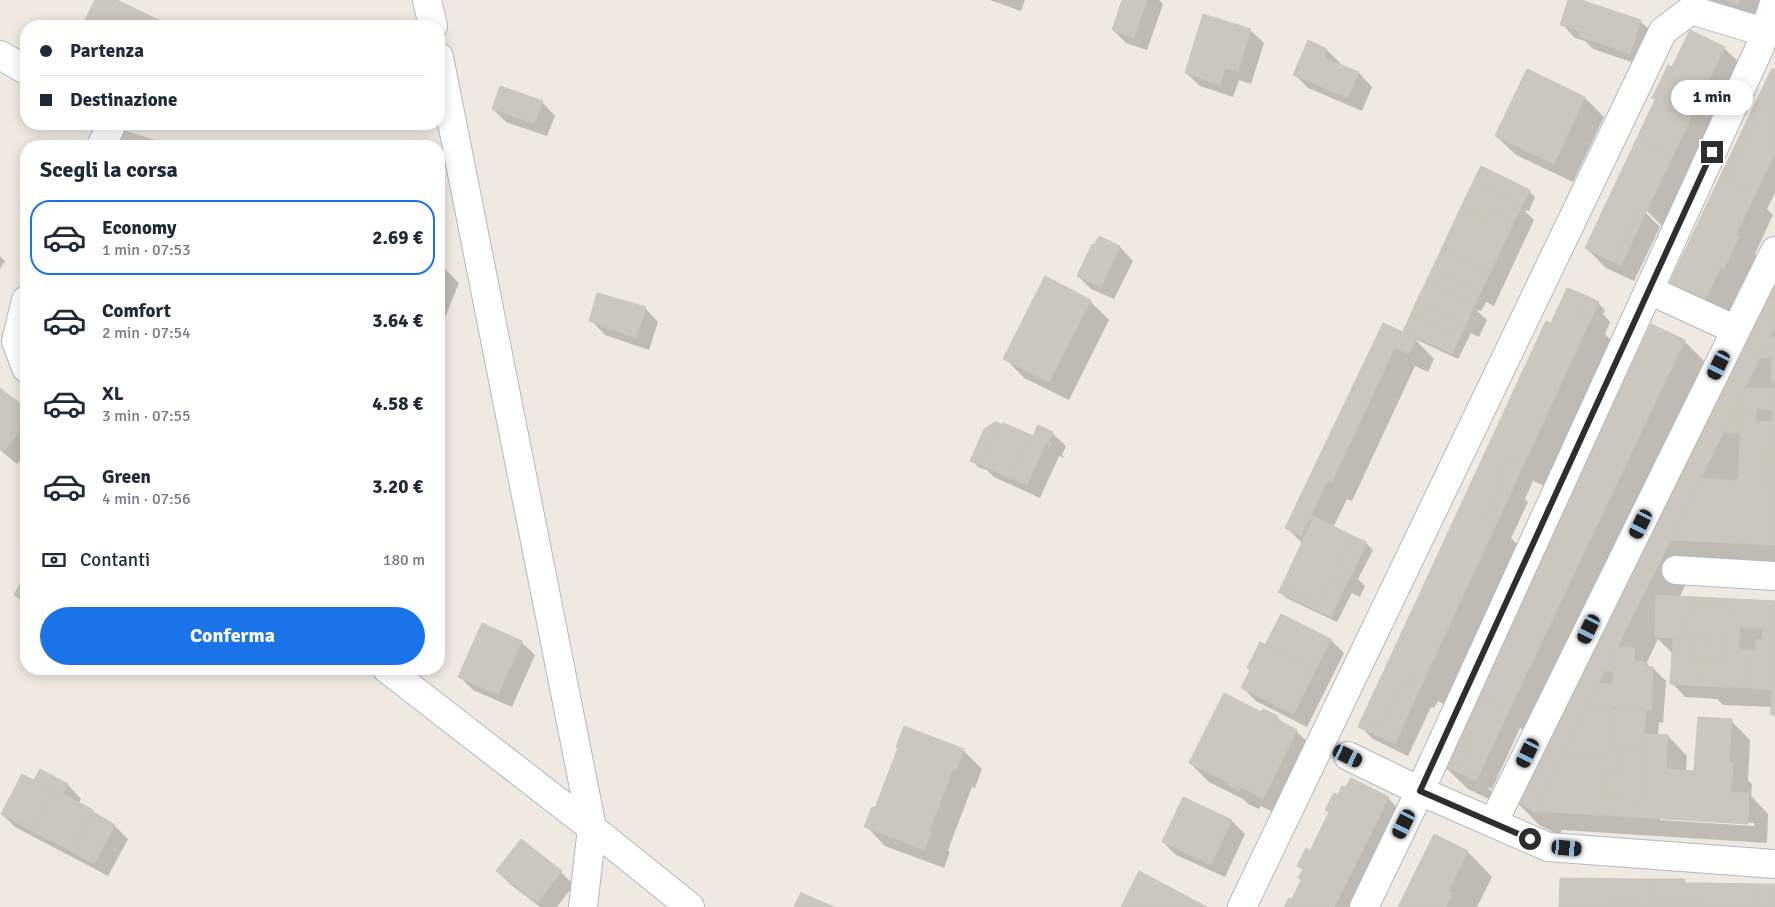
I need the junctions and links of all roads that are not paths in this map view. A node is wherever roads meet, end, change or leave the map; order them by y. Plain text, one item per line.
1 (426, 0) edge
2 (1775, 0) edge
3 (431, 20) edge
4 (1766, 46) edge
5 (0, 55) edge
6 (20, 67) edge
7 (445, 87) edge
8 (1775, 251) edge
9 (1649, 290) junction
10 (20, 325) edge
11 (1736, 330) junction
12 (20, 352) edge
13 (1676, 570) dead end
14 (1775, 576) edge
15 (395, 675) edge
16 (1348, 756) dead end
17 (1420, 791) junction
18 (1493, 823) junction
19 (592, 828) junction
20 (1775, 864) edge
21 (583, 907) edge
22 (690, 907) edge
23 (1242, 907) edge
24 (1364, 907) edge

1 - 3 street
2 - 4 street
4 - 9 street
4 - 23 street
5 - 6 street
7 - 19 street
8 - 11 street
9 - 11 street
9 - 17 street
10 - 12 street
11 - 18 street
13 - 14 street
15 - 19 street
16 - 17 street
17 - 18 street
17 - 24 street
18 - 20 street
19 - 21 street
19 - 22 street

